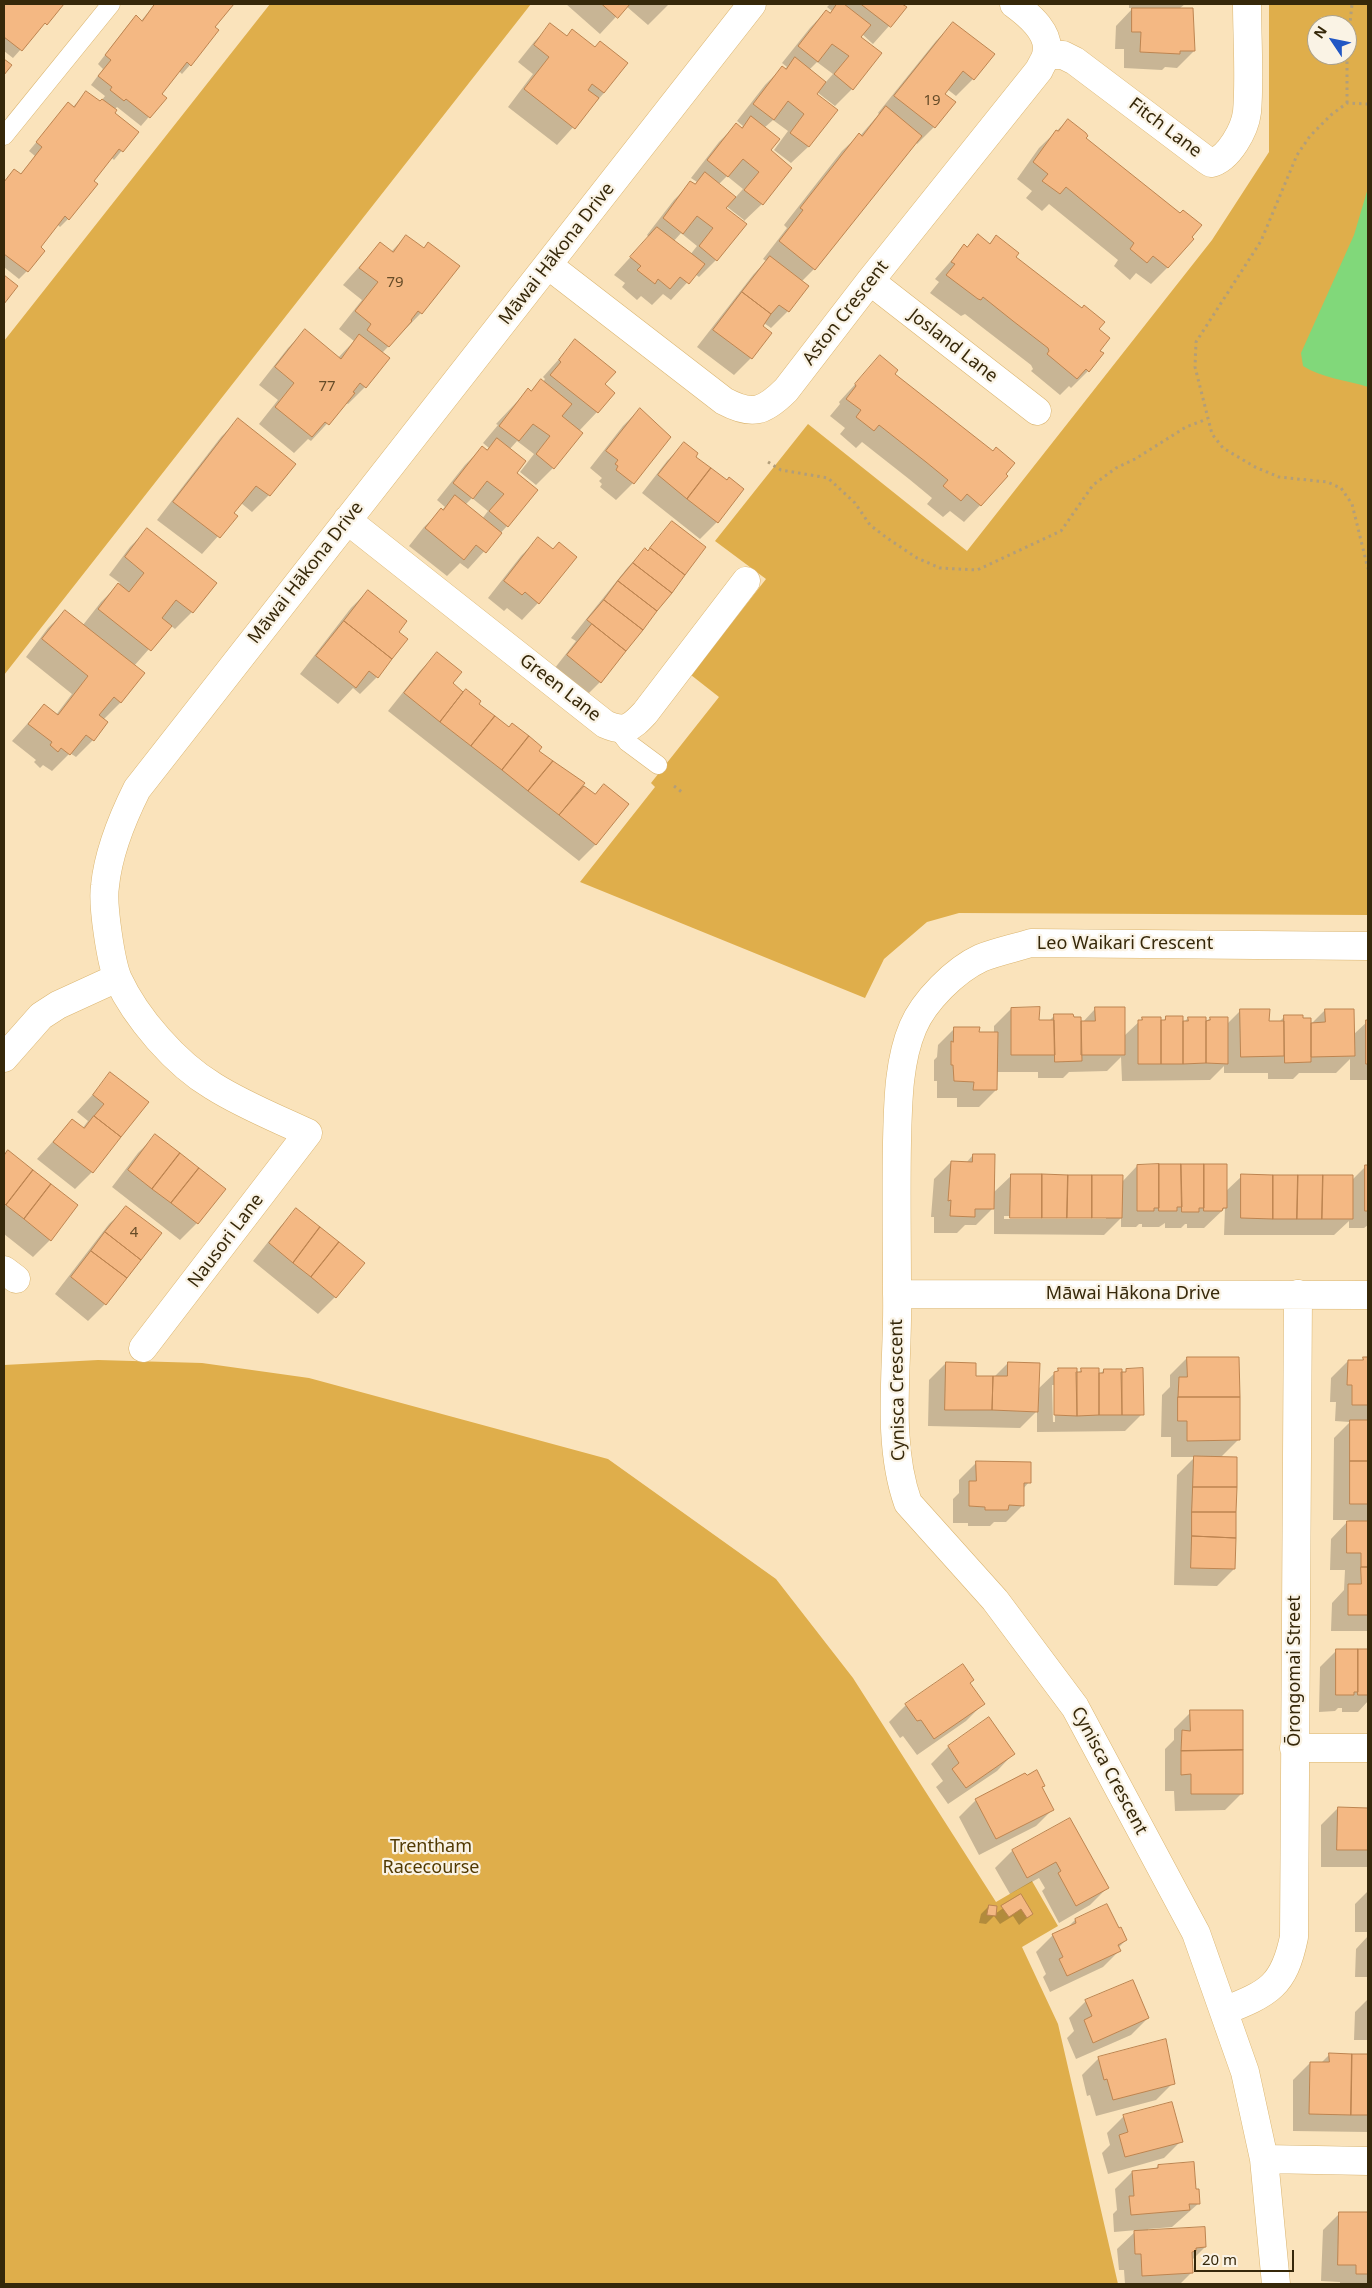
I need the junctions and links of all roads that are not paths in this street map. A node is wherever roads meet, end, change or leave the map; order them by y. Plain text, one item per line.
1 (111, 4) edge
2 (752, 4) edge
3 (1014, 4) edge
4 (1247, 4) edge
5 (1047, 55) junction
6 (4, 136) edge
7 (548, 266) junction
8 (870, 282) junction
9 (1037, 410) dead end
10 (347, 520) junction
11 (746, 581) dead end
12 (617, 730) junction
13 (658, 765) dead end
14 (1368, 946) edge
15 (117, 978) junction
16 (8, 1043) edge
17 (308, 1133) joint
18 (898, 1294) junction
19 (1298, 1294) junction
20 (1368, 1295) edge
21 (143, 1348) dead end
22 (1294, 1748) junction
23 (1368, 1748) edge
24 (1224, 2011) junction
25 (1264, 2159) junction
26 (1368, 2161) edge
27 (1276, 2284) edge

1 - 6 lane
2 - 7 street, Māwai Hākona Drive
3 - 5 street
4 - 5 street, Fitch Lane
5 - 8 street, Aston Crescent
7 - 8 street, Aston Crescent
7 - 10 street, Māwai Hākona Drive
8 - 9 street, Josland Lane
10 - 12 street, Green Lane
10 - 15 street, Māwai Hākona Drive
11 - 12 street, Green Lane
12 - 13 lane
14 - 18 street, Leo Waikari Crescent
15 - 16 street
15 - 17 street, Māwai Hākona Drive
17 - 21 street, Nausori Lane
18 - 19 street, Māwai Hākona Drive
18 - 24 street, Cynisca Crescent
19 - 20 street, Māwai Hākona Drive
19 - 22 street, Ōrongomai Street
22 - 23 street
22 - 24 street, Ōrongomai Street
24 - 25 street, Cynisca Crescent
25 - 26 street
25 - 27 street, Cynisca Crescent

